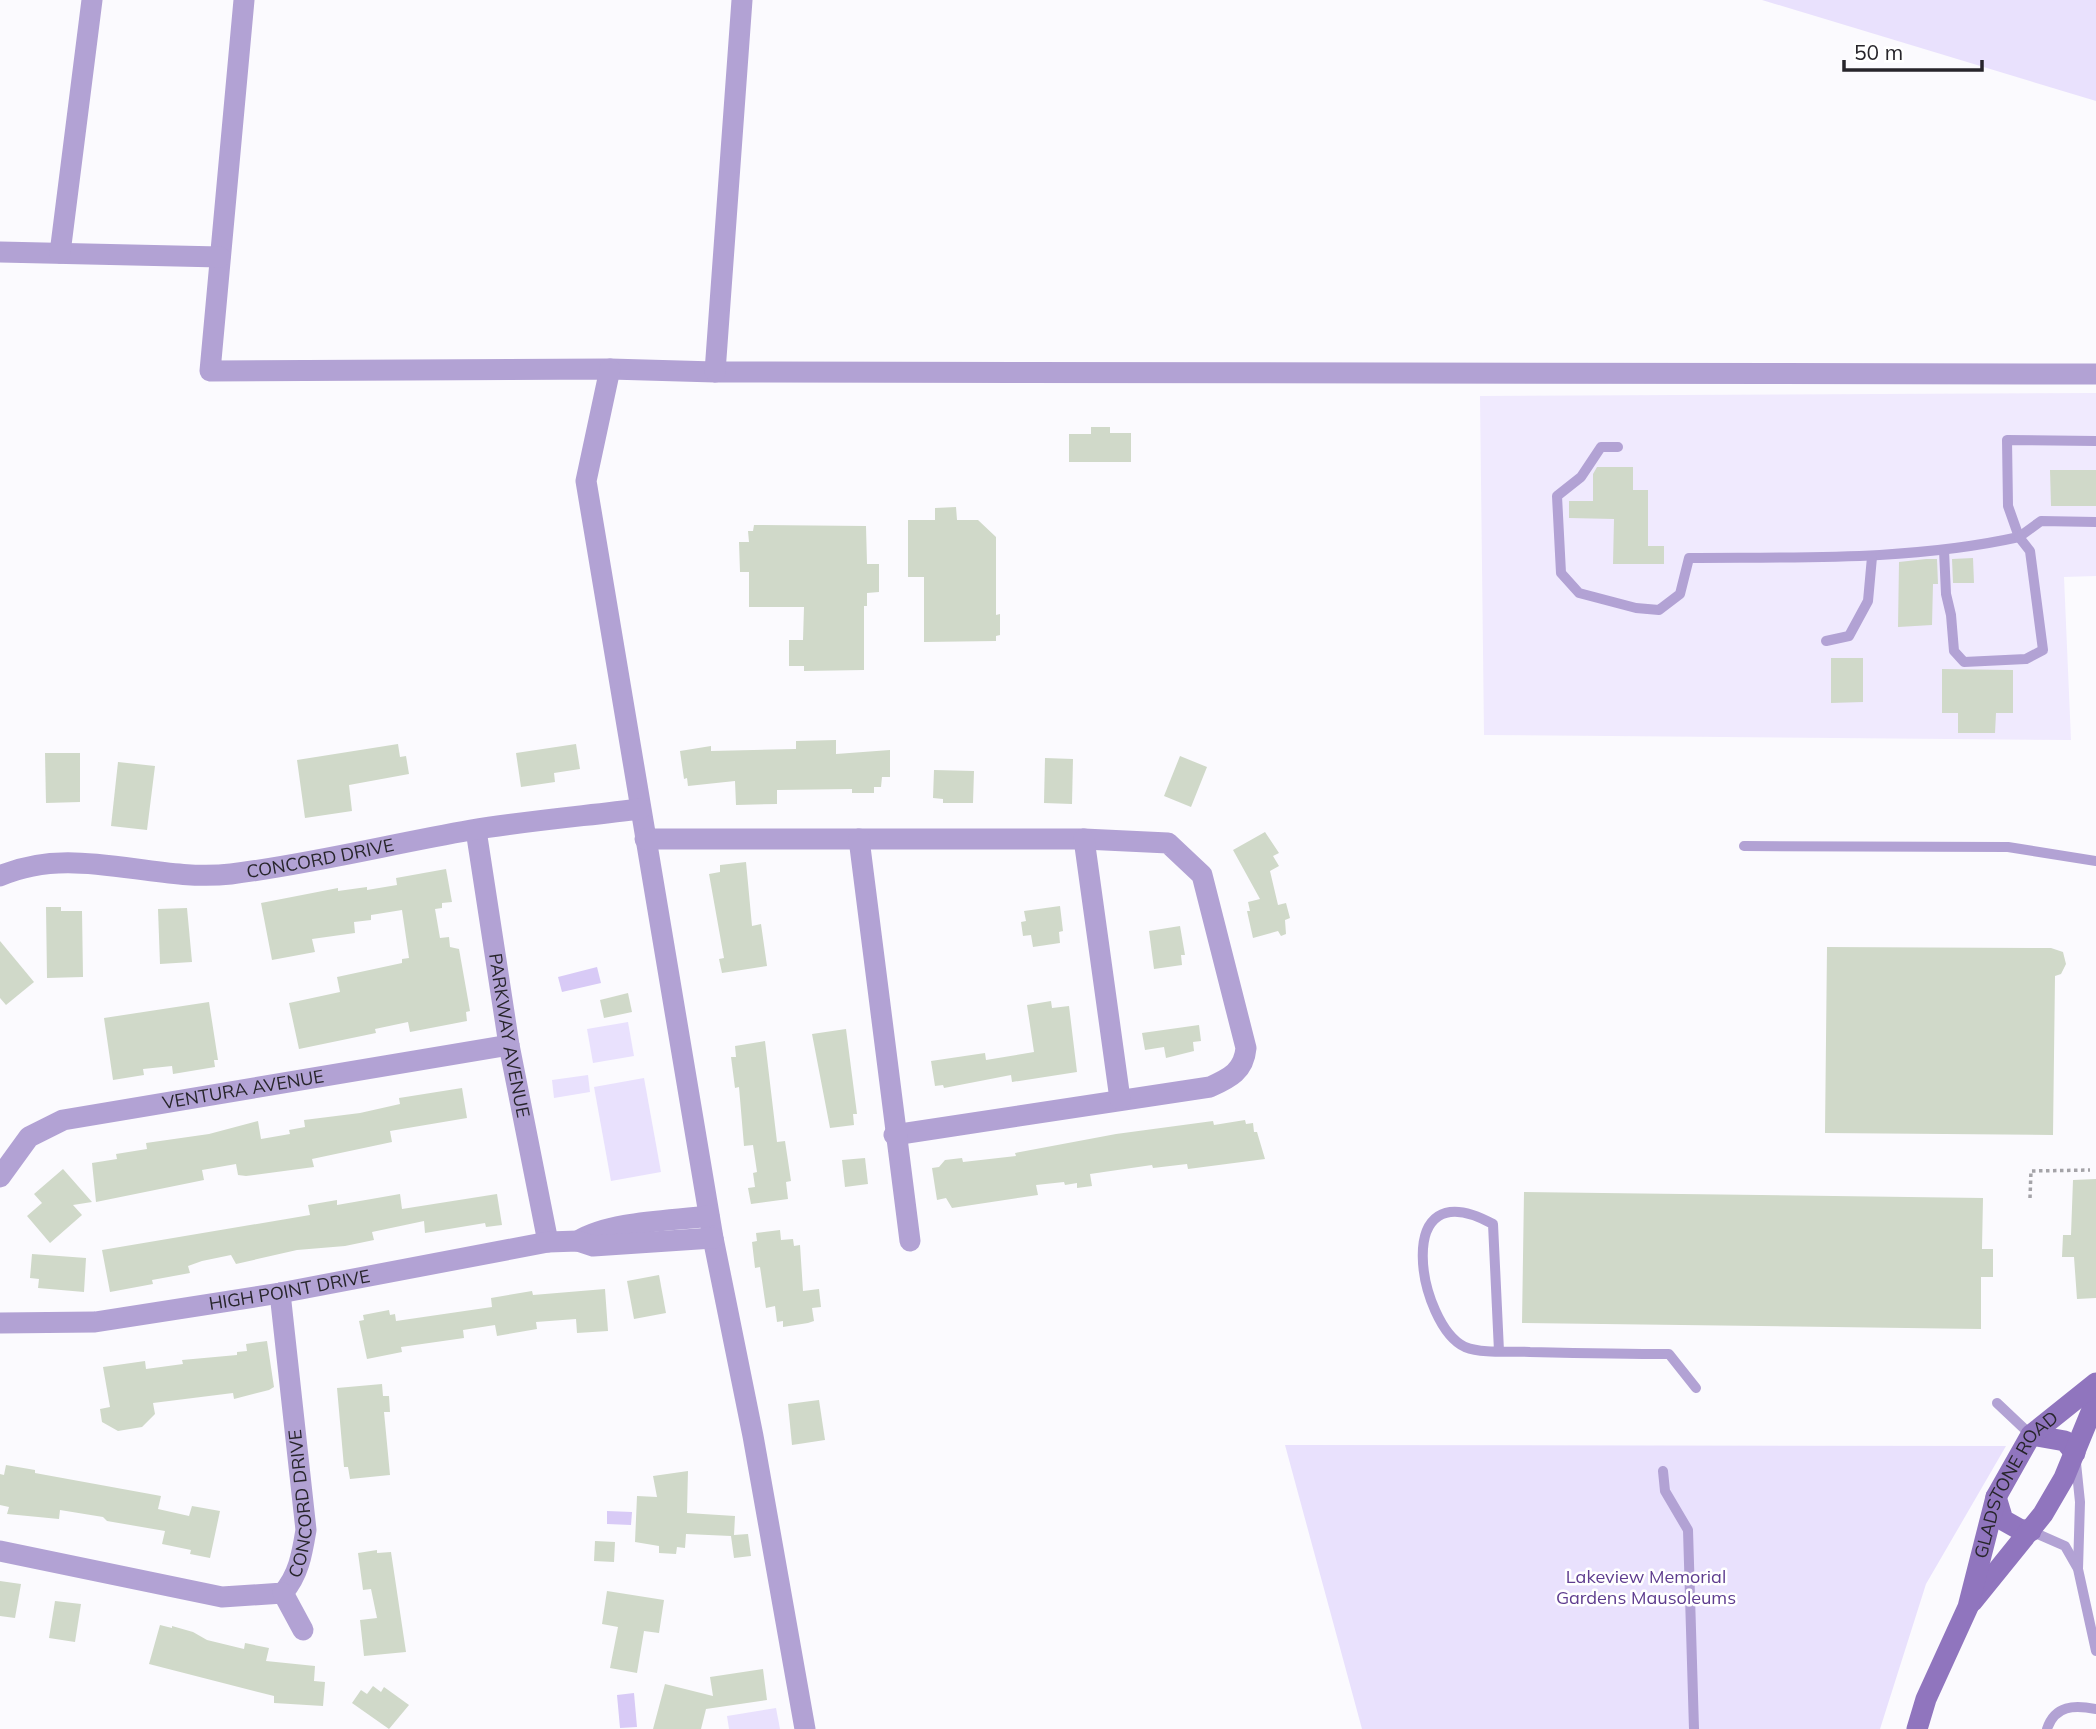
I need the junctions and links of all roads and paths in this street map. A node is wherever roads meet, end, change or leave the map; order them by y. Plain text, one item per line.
1 (92, 0) edge
2 (244, 0) edge
3 (742, 0) edge
4 (0, 252) edge
5 (60, 253) junction
6 (220, 257) junction
7 (610, 369) junction
8 (715, 372) junction
9 (2096, 374) edge
10 (2096, 441) edge
11 (1618, 447) dead end
12 (2096, 522) edge
13 (2019, 537) junction
14 (1944, 550) junction
15 (1872, 557) junction
16 (1826, 641) dead end
17 (640, 809) junction
18 (476, 830) junction
19 (645, 839) junction
20 (859, 839) junction
21 (1084, 839) junction
22 (1744, 846) dead end
23 (2096, 861) edge
24 (0, 876) edge
25 (509, 1045) junction
26 (1120, 1099) junction
27 (894, 1135) junction
28 (2090, 1170) dead end
29 (0, 1177) edge
30 (2030, 1198) dead end
31 (709, 1216) junction
32 (713, 1238) junction
33 (578, 1241) junction
34 (910, 1241) dead end
35 (548, 1242) junction
36 (280, 1293) junction
37 (0, 1322) edge
38 (1499, 1351) junction
39 (2096, 1383) edge
40 (1696, 1388) dead end
41 (2096, 1400) edge
42 (1997, 1403) dead end
43 (2031, 1435) junction
44 (2075, 1453) junction
45 (1663, 1471) dead end
46 (1996, 1497) junction
47 (2031, 1531) junction
48 (0, 1551) edge
49 (2078, 1569) junction
50 (283, 1593) junction
51 (1968, 1607) junction
52 (303, 1630) dead end
53 (2096, 1651) edge
54 (2096, 1709) edge
55 (805, 1729) edge
56 (1694, 1729) edge
57 (1917, 1729) edge
58 (2047, 1729) edge

1 - 5 street
2 - 6 street
3 - 8 street
4 - 5 street
5 - 6 street
6 - 7 street
7 - 8 street
7 - 17 street
8 - 9 street
10 - 13 lane
11 - 15 lane
12 - 13 lane
13 - 14 lane
13 - 14 lane
14 - 15 lane
15 - 16 lane
17 - 18 street, CONCORD DRIVE
17 - 19 street
18 - 24 street, CONCORD DRIVE
18 - 25 street, PARKWAY AVENUE
19 - 20 street
19 - 31 street
20 - 21 street
20 - 27 street
21 - 26 street
21 - 26 street
22 - 23 lane
25 - 29 street, VENTURA AVENUE
25 - 35 street, PARKWAY AVENUE
26 - 27 street
27 - 34 street
28 - 30 path
31 - 32 street
31 - 33 street, HIGH POINT DRIVE
32 - 33 street, HIGH POINT DRIVE
32 - 55 street
33 - 35 street, HIGH POINT DRIVE
35 - 36 street, HIGH POINT DRIVE
36 - 37 street, HIGH POINT DRIVE
36 - 50 street, CONCORD DRIVE
38 - 38 lane
38 - 40 lane
39 - 43 main road, GLADSTONE ROAD
41 - 44 main road, GLADSTONE ROAD
42 - 43 lane
43 - 44 main road
43 - 46 main road, GLADSTONE ROAD
44 - 47 main road, GLADSTONE ROAD
44 - 49 lane
45 - 56 lane
46 - 47 main road
46 - 51 main road, GLADSTONE ROAD
47 - 49 lane
47 - 51 main road, GLADSTONE ROAD
48 - 50 street, CONCORD DRIVE
49 - 53 lane
50 - 52 street
51 - 57 main road, GLADSTONE ROAD
54 - 58 lane

